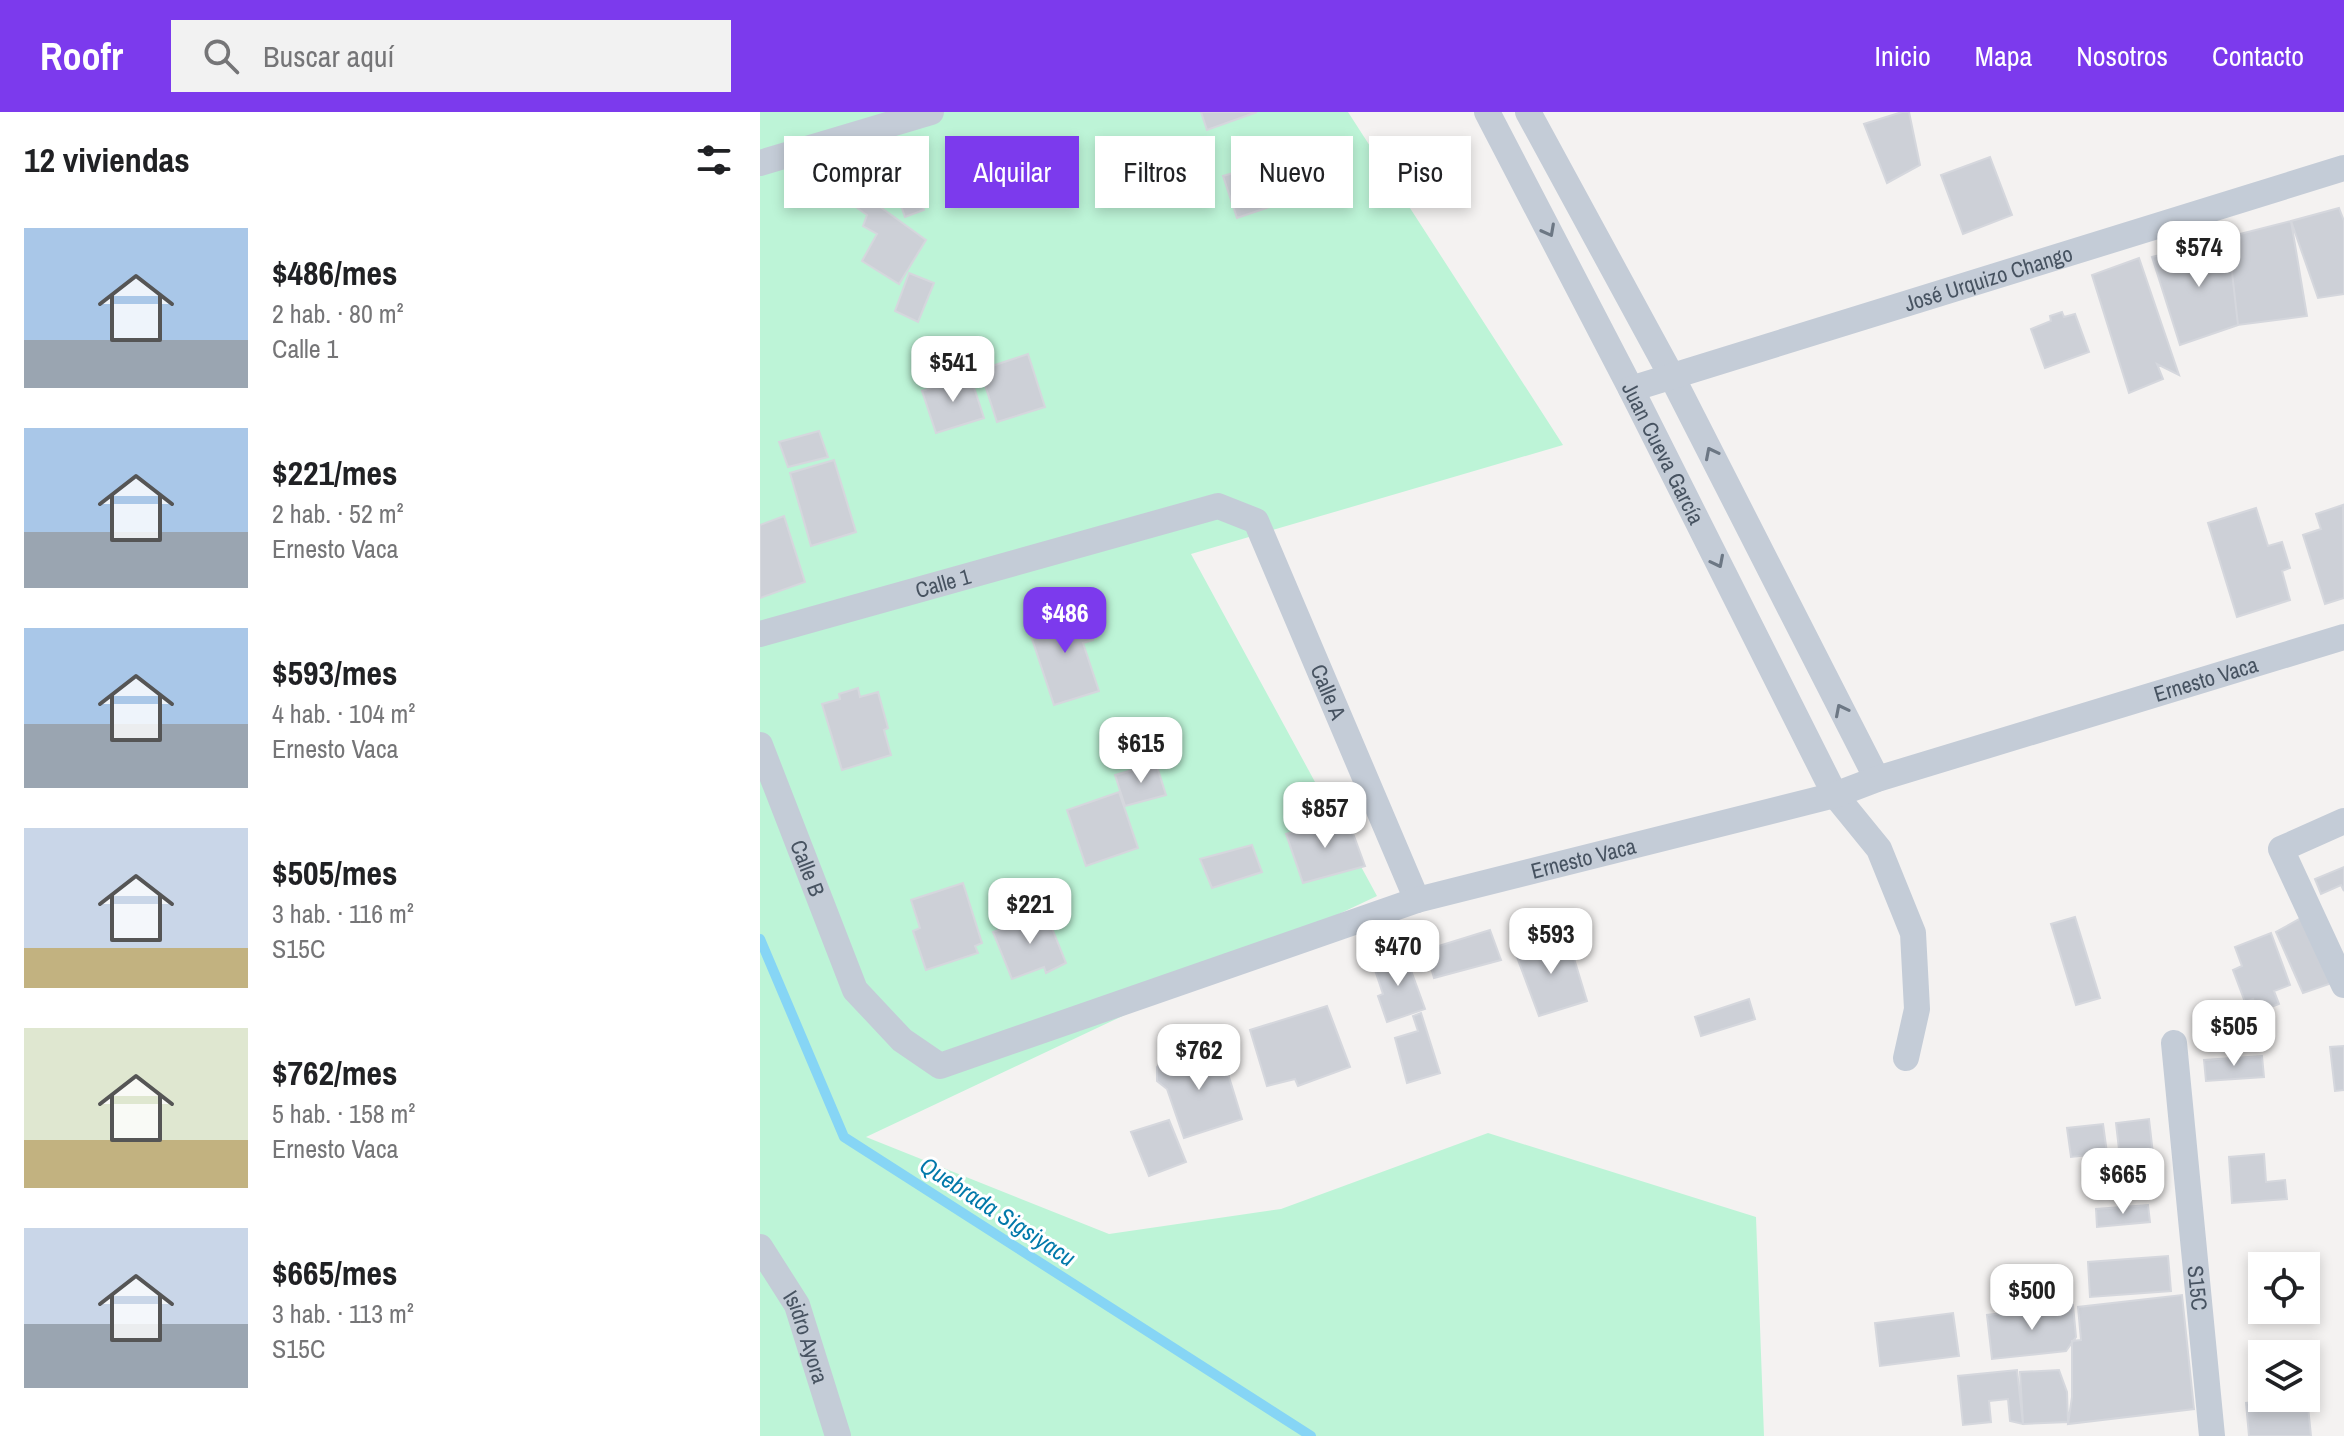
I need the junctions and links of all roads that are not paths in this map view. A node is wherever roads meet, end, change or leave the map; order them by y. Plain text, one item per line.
1 (931, 112) edge
2 (1487, 112) edge
3 (1528, 112) edge
4 (760, 163) edge
5 (2344, 168) edge
6 (1671, 375) junction
7 (1631, 389) junction
8 (1218, 506) joint
9 (760, 634) edge
10 (2344, 637) edge
11 (760, 745) edge
12 (1877, 779) junction
13 (1835, 795) junction
14 (2344, 821) edge
15 (1417, 900) junction
16 (855, 990) joint
17 (2337, 990) edge
18 (2174, 1043) dead end
19 (1906, 1058) dead end
20 (760, 1247) edge
21 (838, 1436) edge
22 (2212, 1436) edge

1 - 4 street
2 -> 7 street, Juan Cueva García
3 - 6 street, Juan Cueva García
5 - 6 street, José Urquizo Chango
6 - 7 street, José Urquizo Chango
12 -> 6 street, Juan Cueva García
7 -> 13 street, Juan Cueva García
8 - 9 street, Calle 1
8 - 15 street, Calle A
10 - 12 street, Ernesto Vaca
11 - 16 street, Calle B
12 - 13 street, Ernesto Vaca
13 - 15 street, Ernesto Vaca
13 - 19 street, Juan Cueva García
14 - 17 street
15 - 16 street, Ernesto Vaca
18 - 22 street, S15C
20 - 21 street, Isidro Ayora

